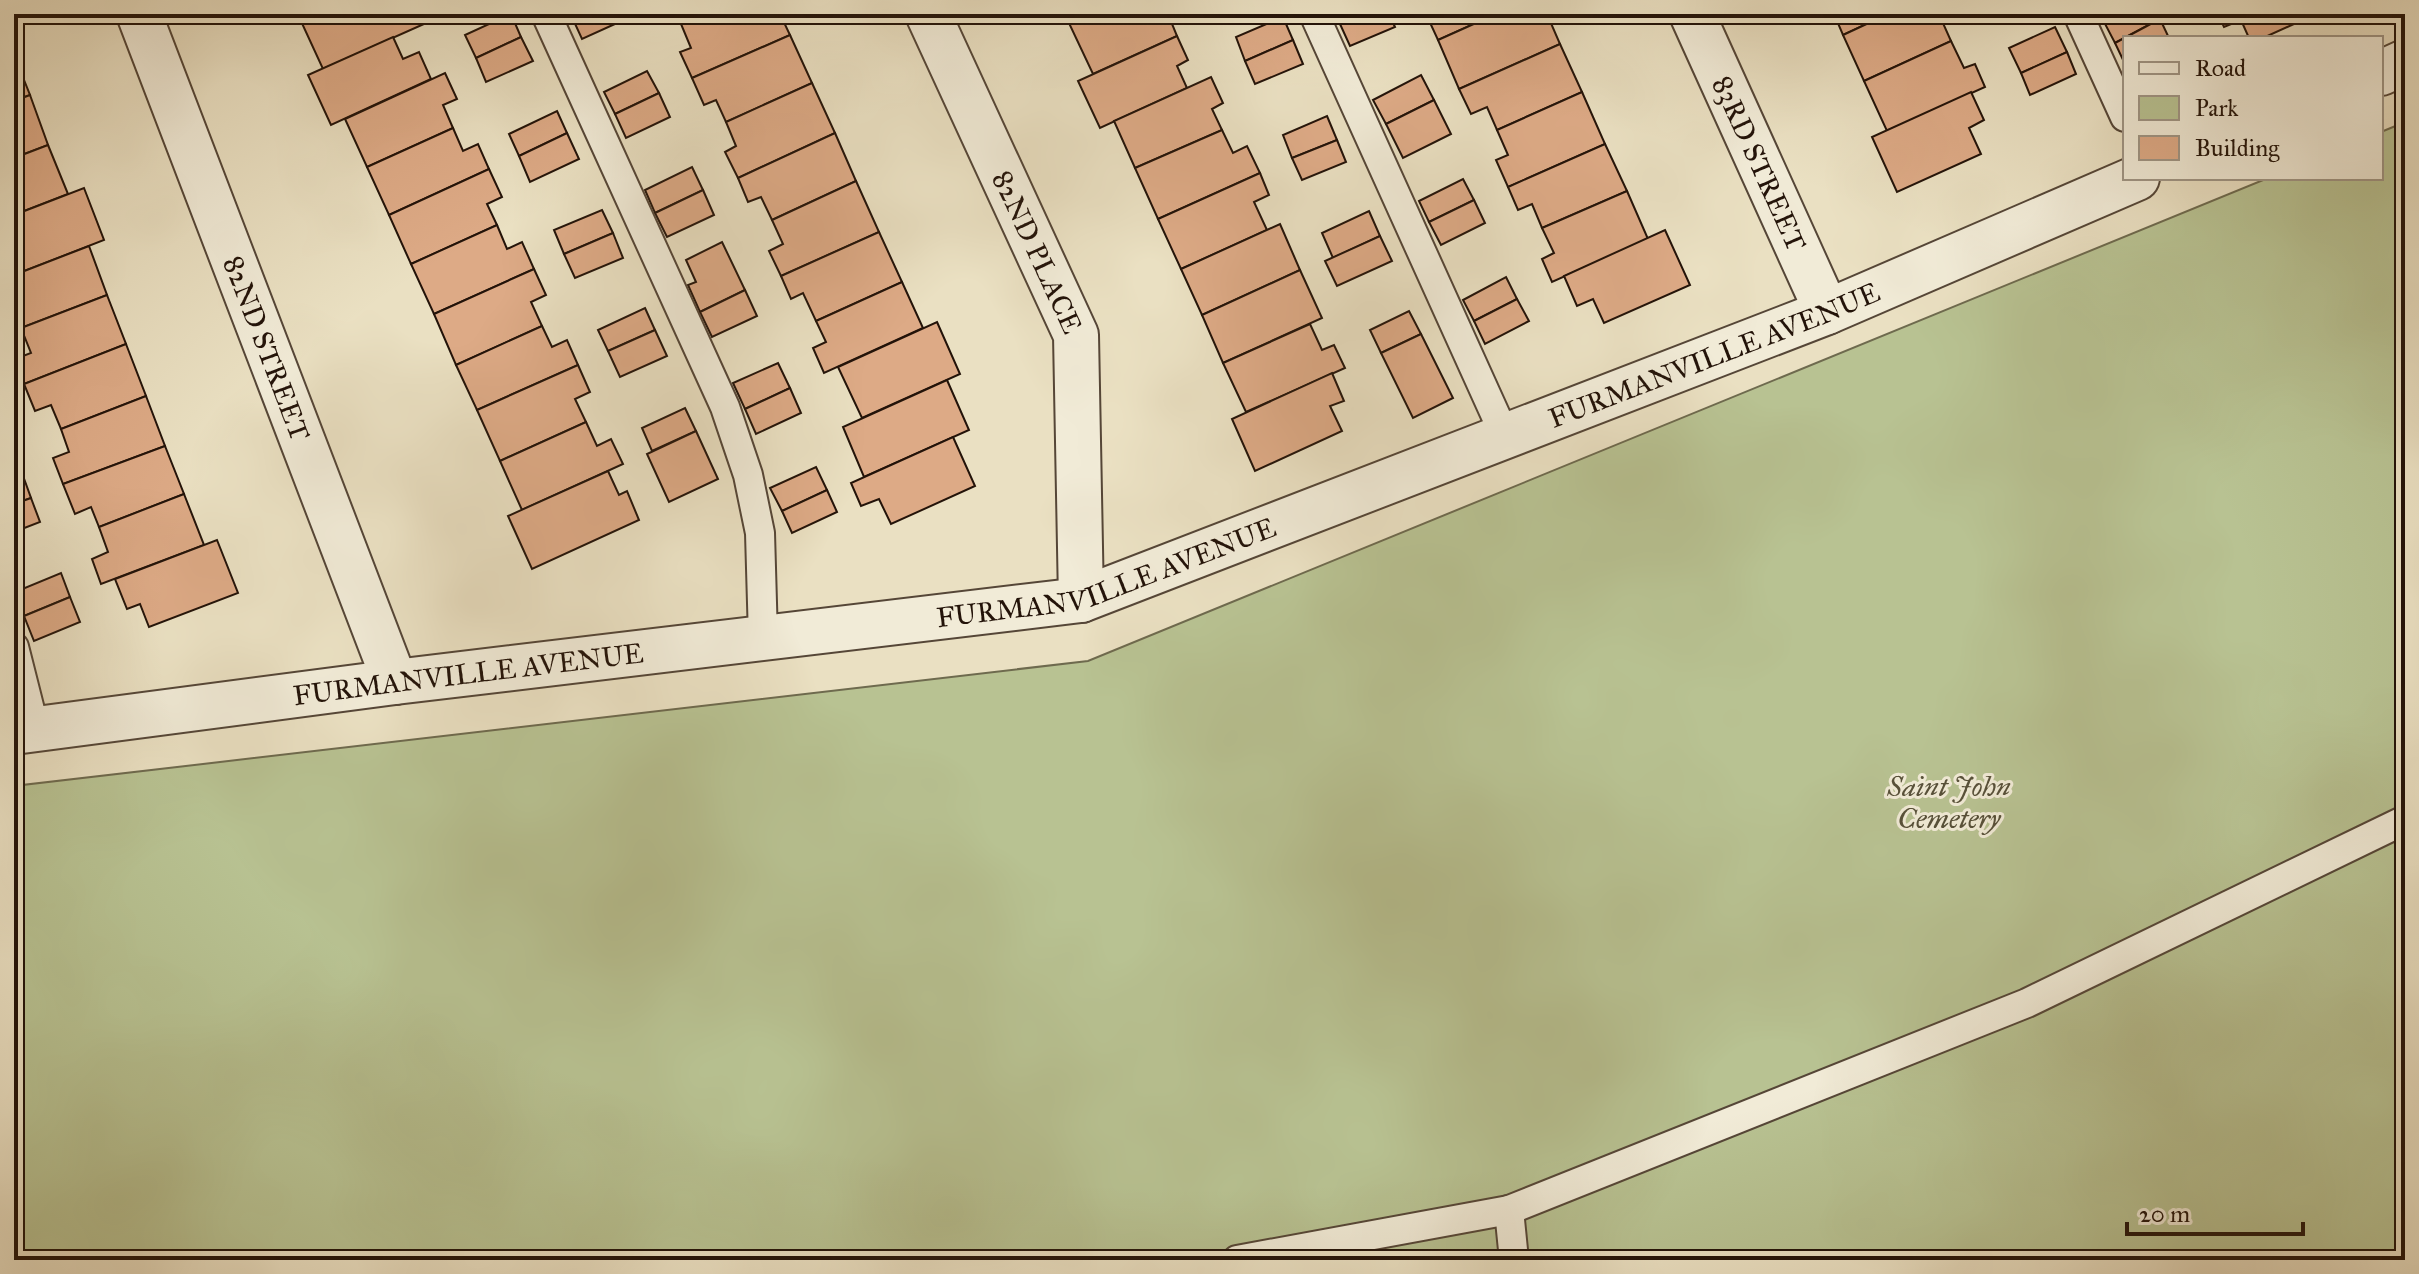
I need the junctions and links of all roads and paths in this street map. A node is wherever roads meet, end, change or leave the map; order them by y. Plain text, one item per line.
1 (139, 14) edge
2 (546, 14) edge
3 (928, 14) edge
4 (1314, 14) edge
5 (1692, 14) edge
6 (2078, 14) edge
7 (2405, 62) edge
8 (2383, 72) edge
9 (2123, 113) edge
10 (2132, 180) edge
11 (1827, 312) junction
12 (1505, 436) junction
13 (1081, 600) junction
14 (763, 638) junction
15 (14, 647) edge
16 (395, 682) junction
17 (25, 731) edge
18 (2405, 820) edge
19 (1509, 1210) junction
20 (1237, 1260) edge
21 (1514, 1260) edge

1 - 16 street, 82ND STREET
2 - 14 lane
3 - 13 street, 82ND PLACE
4 - 12 lane
5 - 11 street, 83RD STREET
6 - 9 lane
7 - 8 street
10 - 11 street, FURMANVILLE AVENUE
11 - 12 street, FURMANVILLE AVENUE
12 - 13 street, FURMANVILLE AVENUE
13 - 14 street, FURMANVILLE AVENUE
14 - 16 street, FURMANVILLE AVENUE
15 - 17 lane
16 - 17 street, FURMANVILLE AVENUE
18 - 19 lane
19 - 20 lane
19 - 21 lane

